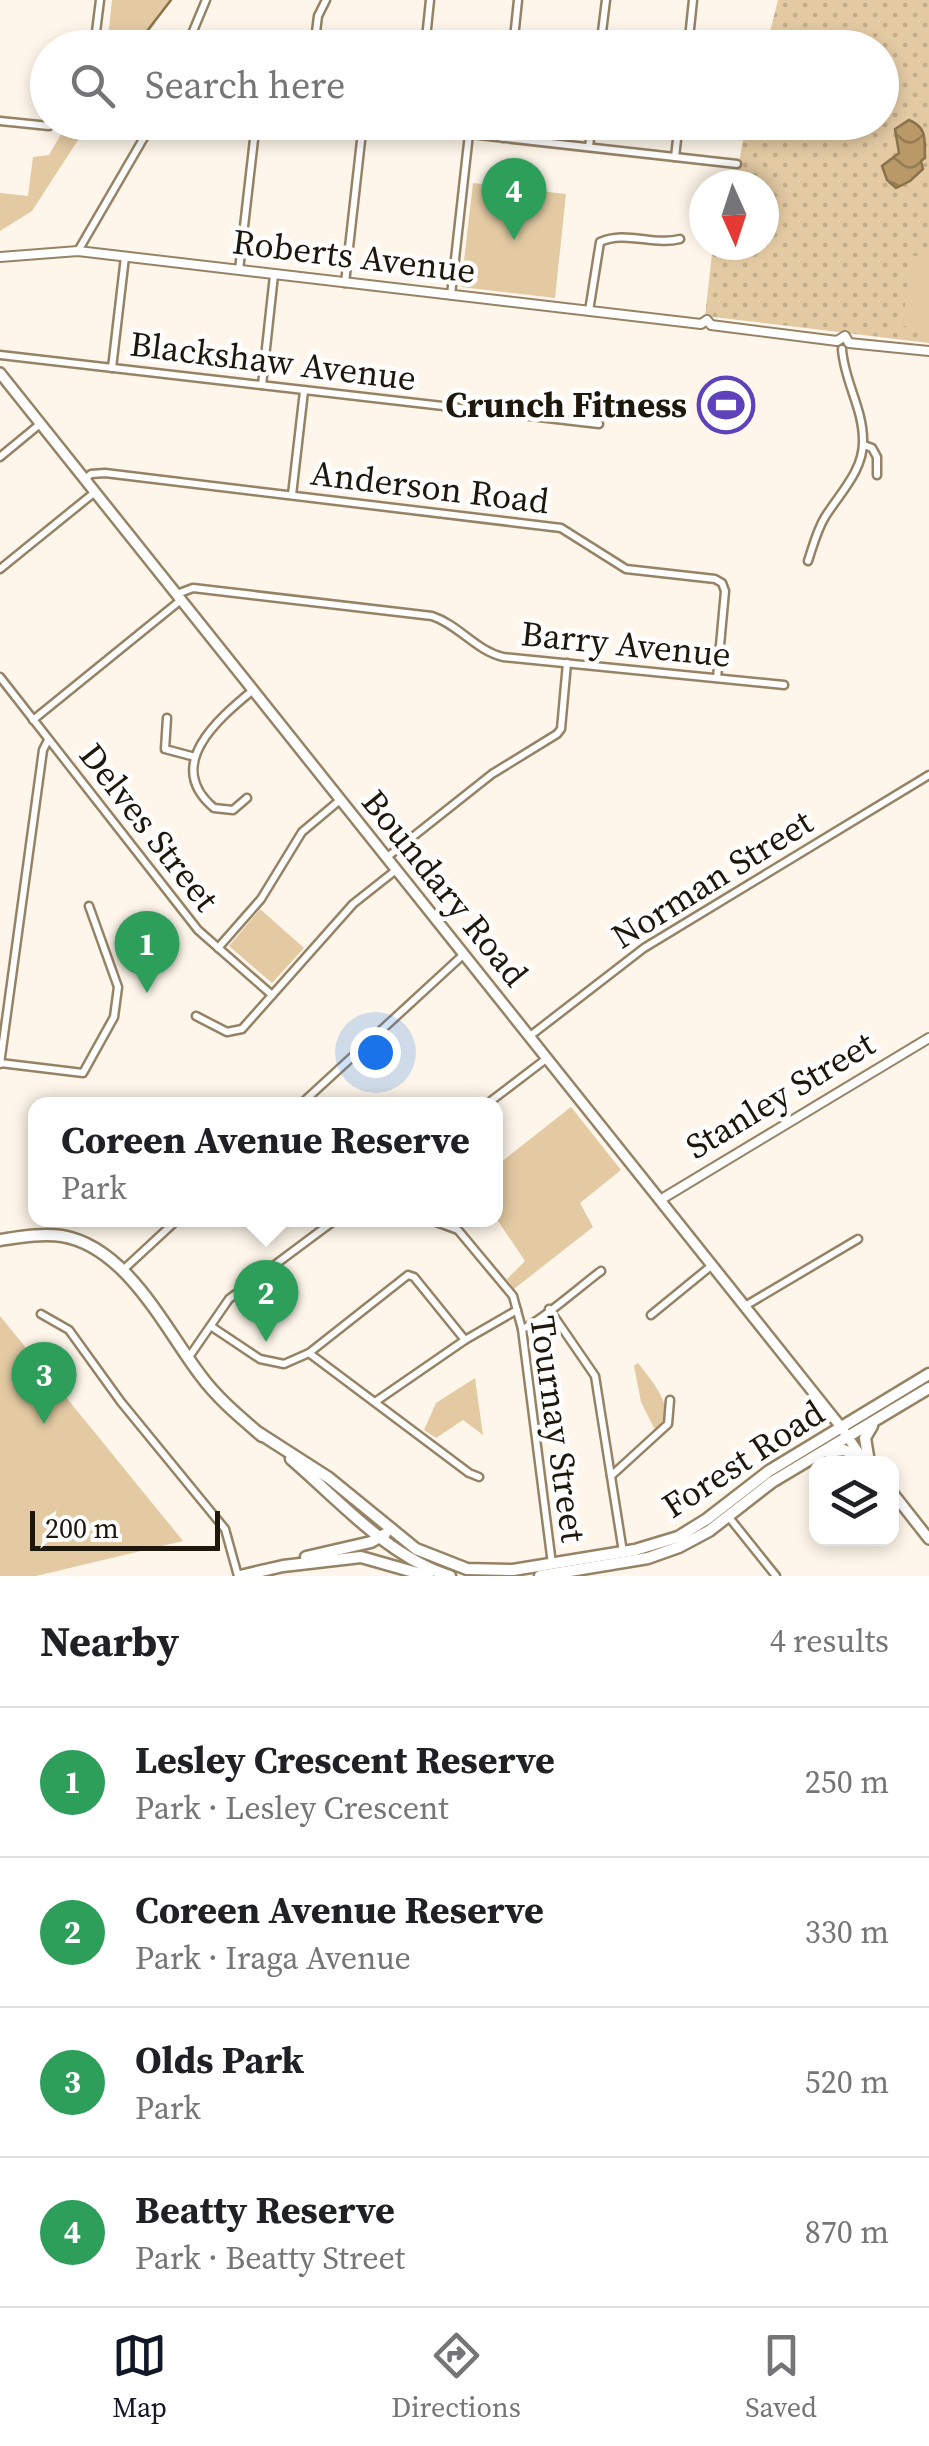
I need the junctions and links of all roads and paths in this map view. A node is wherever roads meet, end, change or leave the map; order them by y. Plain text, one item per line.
1 (100, 0) edge
2 (326, 0) edge
3 (430, 0) edge
4 (518, 0) edge
5 (606, 0) edge
6 (694, 0) edge
7 (206, 2) edge
8 (96, 30) edge
9 (194, 30) edge
10 (316, 30) edge
11 (427, 30) edge
12 (515, 30) edge
13 (602, 30) edge
14 (690, 30) edge
15 (0, 121) edge
16 (30, 124) edge
17 (143, 140) edge
18 (254, 140) edge
19 (361, 140) edge
20 (467, 140) edge
21 (519, 140) edge
22 (590, 140) edge
23 (678, 140) edge
24 (589, 148) junction
25 (676, 157) junction
26 (737, 164) dead end
27 (680, 239) dead end
28 (78, 251) junction
29 (0, 257) edge
30 (125, 257) junction
31 (240, 270) junction
32 (274, 275) junction
33 (345, 282) junction
34 (451, 296) junction
35 (589, 312) junction
36 (843, 344) junction
37 (929, 351) edge
38 (0, 355) edge
39 (112, 368) junction
40 (0, 373) edge
41 (262, 385) junction
42 (304, 390) junction
43 (40, 424) junction
44 (599, 424) dead end
45 (864, 445) junction
46 (0, 457) edge
47 (877, 475) dead end
48 (85, 479) junction
49 (95, 492) junction
50 (292, 495) junction
51 (808, 561) dead end
52 (0, 568) edge
53 (179, 597) junction
54 (567, 663) junction
55 (0, 677) edge
56 (717, 678) junction
57 (784, 685) dead end
58 (253, 690) junction
59 (167, 718) dead end
60 (34, 720) junction
61 (48, 740) junction
62 (195, 757) junction
63 (929, 775) edge
64 (247, 798) dead end
65 (340, 800) junction
66 (386, 858) junction
67 (396, 870) junction
68 (89, 906) dead end
69 (218, 948) junction
70 (463, 954) junction
71 (272, 995) junction
72 (196, 1016) dead end
73 (529, 1037) junction
74 (929, 1038) edge
75 (546, 1060) junction
76 (0, 1063) edge
77 (308, 1097) edge
78 (496, 1097) edge
79 (660, 1200) junction
80 (170, 1227) edge
81 (326, 1227) edge
82 (450, 1227) edge
83 (858, 1239) dead end
84 (0, 1240) edge
85 (711, 1266) junction
86 (601, 1271) dead end
87 (122, 1272) junction
88 (744, 1306) junction
89 (549, 1309) junction
90 (518, 1310) junction
91 (41, 1314) dead end
92 (651, 1315) dead end
93 (212, 1327) junction
94 (522, 1328) junction
95 (465, 1340) junction
96 (309, 1352) junction
97 (188, 1359) junction
98 (929, 1374) edge
99 (929, 1388) edge
100 (670, 1400) dead end
101 (375, 1402) junction
102 (880, 1418) junction
103 (845, 1432) junction
104 (259, 1433) junction
105 (820, 1454) junction
106 (857, 1456) edge
107 (864, 1456) edge
108 (866, 1456) edge
109 (480, 1477) dead end
110 (610, 1477) junction
111 (899, 1501) edge
112 (348, 1508) junction
113 (728, 1516) junction
114 (388, 1536) junction
115 (929, 1539) edge
116 (358, 1545) junction
117 (623, 1552) junction
118 (326, 1560) junction
119 (552, 1564) junction
120 (283, 1566) junction
121 (401, 1571) edge
122 (239, 1576) edge
123 (428, 1576) edge
124 (450, 1576) edge
125 (540, 1576) edge
126 (776, 1576) edge

1 - 8 street
2 - 10 street
3 - 11 street
4 - 12 street
5 - 13 street
6 - 14 street
7 - 9 street
15 - 16 street
17 - 28 street
18 - 31 street
19 - 33 street
20 - 34 street
21 - 24 street
22 - 24 street
23 - 25 street
24 - 25 street
25 - 26 street
27 - 35 street
28 - 29 street, Roberts Avenue
28 - 30 street, Roberts Avenue
30 - 31 street, Roberts Avenue
30 - 39 street
31 - 32 street, Roberts Avenue
32 - 33 street, Roberts Avenue
32 - 41 street
33 - 34 street, Roberts Avenue
34 - 35 street, Roberts Avenue
35 - 36 street, Roberts Avenue
36 - 37 street, Roberts Avenue
36 - 45 street
38 - 39 street, Blackshaw Avenue
39 - 41 street, Blackshaw Avenue
40 - 43 main road, Boundary Road
41 - 42 street, Blackshaw Avenue
42 - 44 street, Blackshaw Avenue
42 - 50 street
43 - 46 street
43 - 48 main road, Boundary Road
45 - 47 street
45 - 51 street
48 - 49 main road, Boundary Road
48 - 50 street, Anderson Road
49 - 52 street
49 - 53 main road, Boundary Road
50 - 56 street, Anderson Road
53 - 54 street, Barry Avenue
53 - 58 main road, Boundary Road
53 - 60 street
54 - 56 street, Barry Avenue
54 - 66 street
55 - 60 street, Delves Street
56 - 57 street, Barry Avenue
58 - 62 street
58 - 65 main road, Boundary Road
59 - 62 street
60 - 61 street, Delves Street
61 - 69 street, Delves Street
61 - 76 street
62 - 64 street
63 - 73 street, Norman Street
65 - 66 main road, Boundary Road
65 - 69 street
66 - 67 main road, Boundary Road
67 - 70 main road, Boundary Road
67 - 71 street
68 - 76 street
69 - 71 street, Delves Street
70 - 73 main road, Boundary Road
70 - 77 street
71 - 72 street
73 - 75 main road, Boundary Road
74 - 79 street, Stanley Street
75 - 78 street
75 - 79 main road, Boundary Road
79 - 85 main road, Boundary Road
80 - 87 street
81 - 93 street
82 - 90 street, Tournay Street
83 - 88 street
84 - 87 main road, Forest Road
85 - 88 main road, Boundary Road
85 - 92 street
86 - 89 street
87 - 97 main road, Forest Road
88 - 103 main road, Boundary Road
89 - 94 street
89 - 110 street
90 - 94 street, Tournay Street
90 - 95 street
91 - 122 street
93 - 96 street
93 - 97 street
94 - 119 street, Tournay Street
95 - 96 street
95 - 101 street
96 - 101 street
97 - 104 main road, Forest Road
98 - 103 main road, Forest Road
99 - 102 main road, Forest Road
100 - 110 street
101 - 109 street
102 - 103 main road, Forest Road
102 - 108 main road
103 - 105 main road, Forest Road
103 - 107 main road, Boundary Road
103 - 117 main road, Forest Road
104 - 112 main road, Forest Road
104 - 114 main road, Forest Road
105 - 106 main road
105 - 113 main road, Forest Road
110 - 117 street
111 - 115 main road
112 - 114 main road, Forest Road
112 - 116 main road
113 - 125 main road, Forest Road
113 - 126 street
114 - 116 main road
114 - 118 main road
114 - 119 main road, Forest Road
114 - 124 main road, Forest Road
116 - 120 main road
117 - 119 main road, Forest Road
118 - 120 main road
118 - 121 main road
120 - 122 main road
121 - 123 main road

